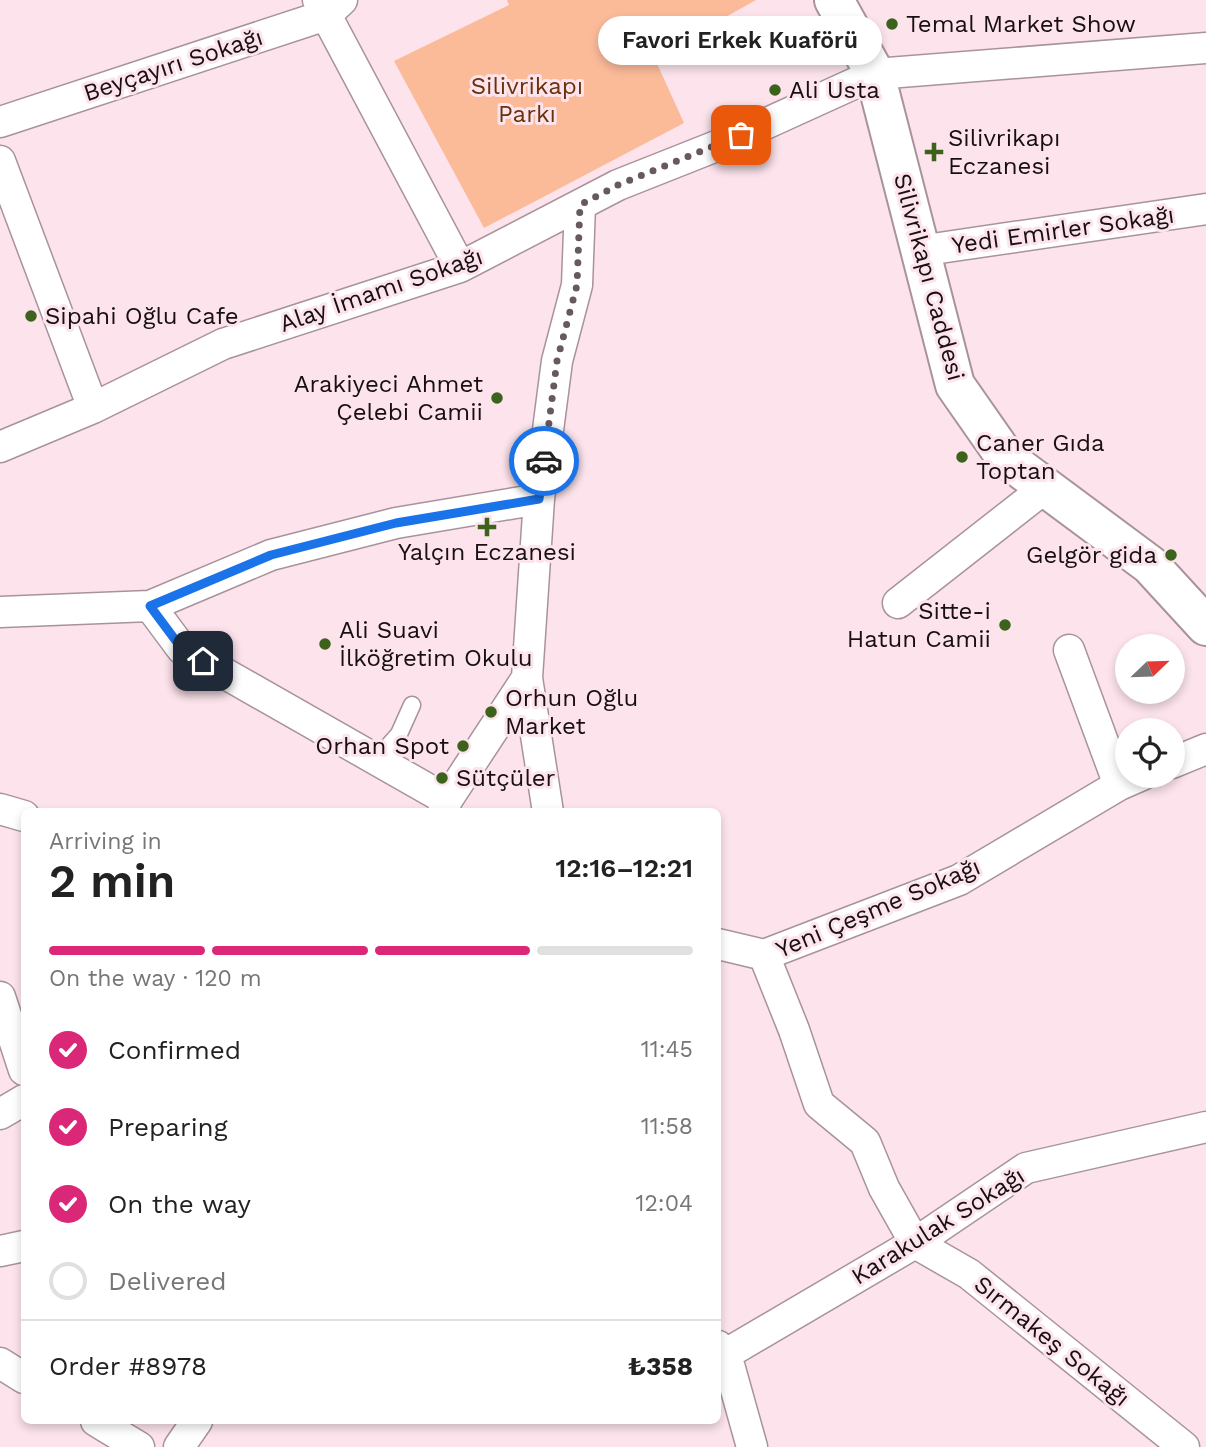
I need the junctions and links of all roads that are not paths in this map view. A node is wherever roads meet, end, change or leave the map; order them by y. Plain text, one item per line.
1 (834, 0) edge
2 (329, 5) edge
3 (1206, 48) edge
4 (874, 74) junction
5 (0, 122) edge
6 (0, 161) edge
7 (580, 205) junction
8 (1206, 209) edge
9 (919, 251) junction
10 (460, 267) junction
11 (93, 408) junction
12 (0, 447) edge
13 (1046, 487) junction
14 (539, 499) junction
15 (898, 603) dead end
16 (150, 606) junction
17 (0, 612) edge
18 (1206, 626) edge
19 (1069, 650) dead end
20 (527, 678) junction
21 (412, 705) dead end
22 (1115, 746) edge
23 (1206, 749) edge
24 (1185, 758) edge
25 (376, 760) junction
26 (1117, 788) edge
27 (445, 806) edge
28 (547, 808) edge
29 (0, 809) edge
30 (21, 815) edge
31 (721, 945) edge
32 (764, 955) junction
33 (0, 997) edge
34 (21, 1061) edge
35 (21, 1102) edge
36 (0, 1114) edge
37 (1206, 1127) edge
38 (915, 1243) junction
39 (21, 1247) edge
40 (0, 1251) edge
41 (722, 1350) edge
42 (0, 1363) edge
43 (21, 1376) edge
44 (101, 1424) edge
45 (195, 1424) edge
46 (139, 1447) edge
47 (179, 1447) edge
48 (752, 1447) edge
49 (1184, 1447) edge

1 - 4 main road, Silivrikapı Caddesi
2 - 5 street, Beyçayırı Sokağı
2 - 10 street
3 - 4 street
4 - 7 street, Alay İmamı Sokağı
4 - 9 main road, Silivrikapı Caddesi
6 - 11 street
7 - 10 street, Alay İmamı Sokağı
7 - 14 street
8 - 9 street, Yedi Emirler Sokağı
9 - 13 main road, Silivrikapı Caddesi
10 - 11 street, Alay İmamı Sokağı
11 - 12 street, Alay İmamı Sokağı
13 - 15 street
13 - 18 main road, Silivrikapı Caddesi
14 - 16 street
14 - 20 street
16 - 17 street
16 - 25 street
19 - 22 street
20 - 27 street
20 - 28 street
21 - 25 lane
23 - 24 street
25 - 27 street
26 - 32 street, Yeni Çeşme Sokağı
29 - 30 street
31 - 32 street, Yeni Çeşme Sokağı
32 - 38 street
33 - 34 street
35 - 36 street
37 - 38 street, Karakulak Sokağı
38 - 41 street, Karakulak Sokağı
38 - 49 street, Sırmakeş Sokağı
39 - 40 street
41 - 48 street
42 - 43 street
44 - 46 street
45 - 47 street

